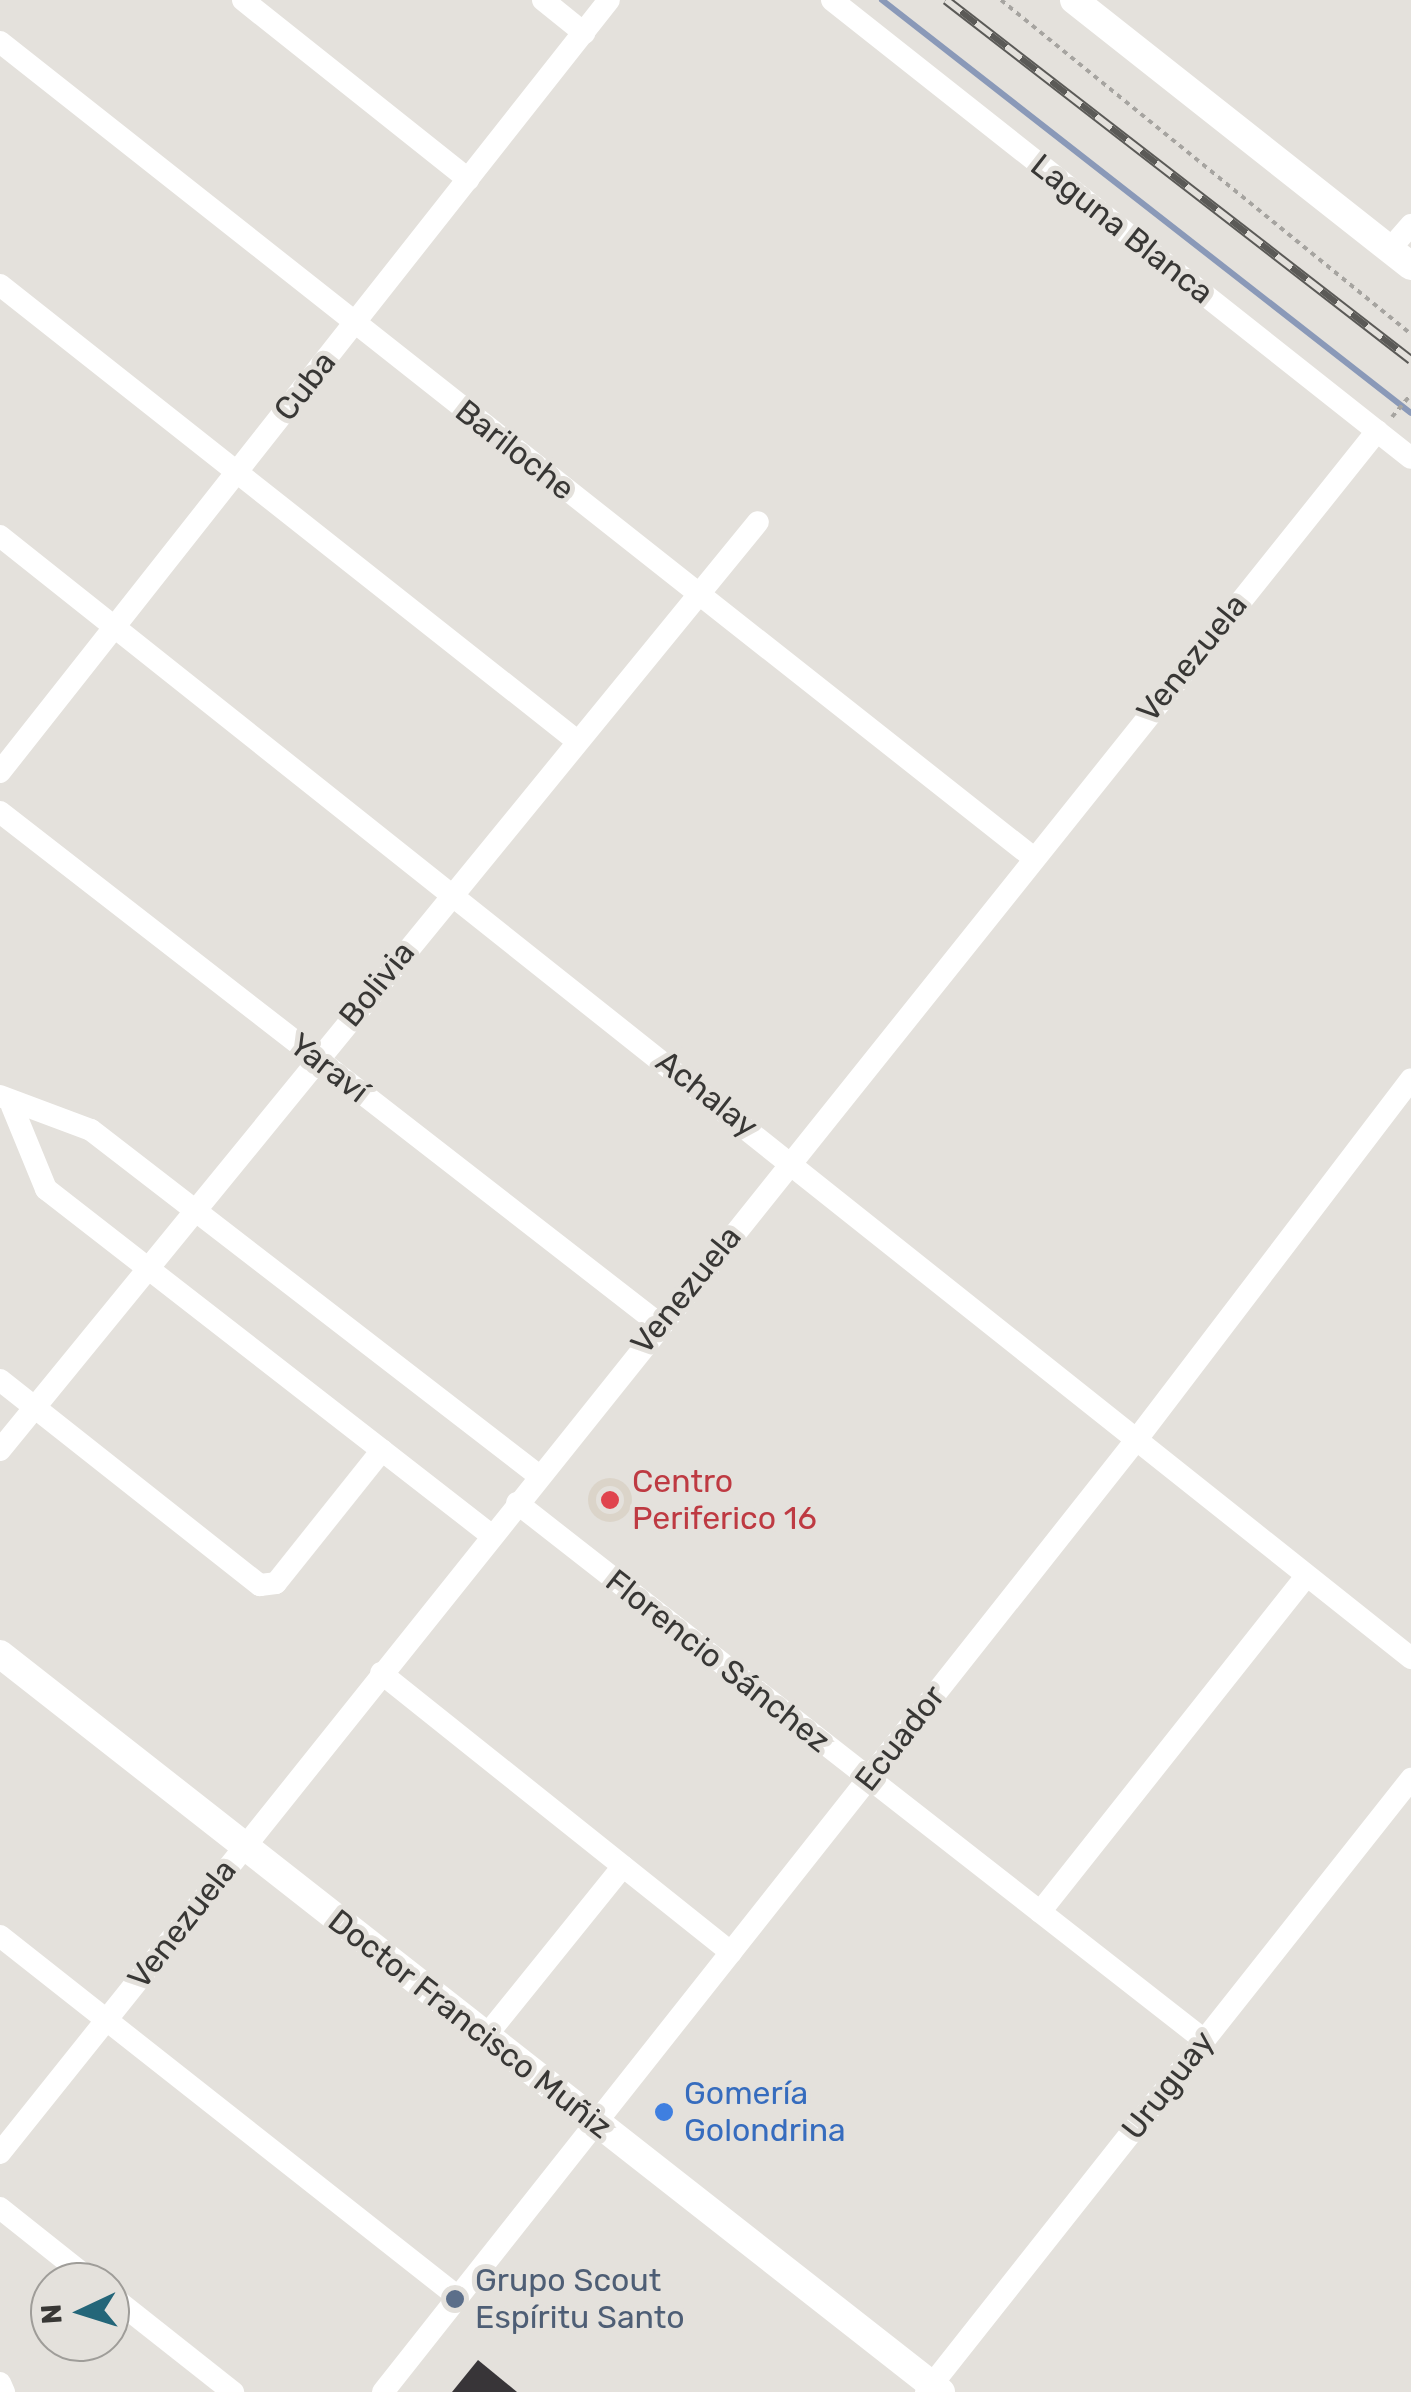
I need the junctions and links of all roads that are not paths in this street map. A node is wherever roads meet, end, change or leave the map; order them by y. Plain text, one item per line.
1 (242, 0) edge
2 (543, 0) edge
3 (608, 0) edge
4 (832, 0) edge
5 (1074, 0) edge
6 (584, 32) junction
7 (0, 42) edge
8 (468, 180) junction
9 (1411, 225) edge
10 (1400, 258) edge
11 (0, 286) edge
12 (355, 323) junction
13 (1377, 431) junction
14 (1411, 458) edge
15 (236, 472) junction
16 (758, 522) dead end
17 (0, 536) edge
18 (695, 593) junction
19 (116, 626) junction
20 (576, 740) junction
21 (0, 772) edge
22 (0, 812) edge
23 (1030, 856) junction
24 (452, 892) junction
25 (317, 1058) junction
26 (1410, 1084) edge
27 (6, 1101) edge
28 (790, 1160) junction
29 (196, 1208) junction
30 (147, 1268) junction
31 (659, 1324) junction
32 (0, 1380) edge
33 (34, 1408) junction
34 (1137, 1439) junction
35 (0, 1450) edge
36 (382, 1450) junction
37 (538, 1476) junction
38 (517, 1503) junction
39 (491, 1535) junction
40 (1306, 1576) junction
41 (0, 1654) edge
42 (1411, 1658) edge
43 (382, 1673) junction
44 (868, 1778) junction
45 (1411, 1779) edge
46 (244, 1846) junction
47 (623, 1866) junction
48 (1040, 1912) junction
49 (0, 1936) edge
50 (731, 1952) junction
51 (106, 2019) junction
52 (486, 2036) junction
53 (1204, 2040) junction
54 (596, 2123) junction
55 (0, 2153) edge
56 (0, 2208) edge
57 (68, 2262) edge
58 (458, 2297) junction
59 (130, 2311) edge
60 (933, 2390) edge
61 (232, 2392) edge
62 (383, 2392) edge

1 - 8 street
2 - 6 street
3 - 6 street, Cuba
4 - 13 street, Laguna Blanca
5 - 10 main road
6 - 8 street, Cuba
7 - 12 street, Bariloche
8 - 12 street, Cuba
9 - 10 street
11 - 15 street
12 - 15 street, Cuba
12 - 18 street, Bariloche
13 - 14 street, Laguna Blanca
13 - 23 street, Venezuela
15 - 19 street, Cuba
15 - 20 street
16 - 18 street, Bolivia
17 - 19 street, Achalay
18 - 20 street, Bolivia
18 - 23 street, Bariloche
19 - 21 street, Cuba
19 - 24 street, Achalay
20 - 24 street, Bolivia
22 - 25 street, Yaraví
23 - 28 street, Venezuela
24 - 25 street, Bolivia
24 - 28 street, Achalay
25 - 29 street, Bolivia
25 - 31 street, Yaraví
26 - 34 street, Ecuador
27 - 29 street
27 - 30 street
28 - 31 street, Venezuela
28 - 34 street, Achalay
29 - 30 street, Bolivia
29 - 37 street
30 - 33 street, Bolivia
30 - 36 street
31 - 37 street, Venezuela
32 - 33 street
33 - 35 street, Bolivia
33 - 36 street
34 - 40 street, Achalay
34 - 44 street, Ecuador
36 - 39 street
37 - 38 street, Venezuela
38 - 39 street, Venezuela
38 - 44 street, Florencio Sánchez
39 - 43 street, Venezuela
40 - 42 street, Achalay
40 - 48 street
41 - 46 main road, Doctor Francisco Muñiz
43 - 46 street, Venezuela
43 - 47 street
44 - 48 street, Florencio Sánchez
44 - 50 street, Ecuador
45 - 53 street, Uruguay
46 - 51 street, Venezuela
46 - 52 main road, Doctor Francisco Muñiz
47 - 50 street
47 - 52 street
48 - 53 street, Florencio Sánchez
49 - 51 street
50 - 54 street, Ecuador
51 - 55 street, Venezuela
51 - 58 street
52 - 54 main road, Doctor Francisco Muñiz
53 - 60 street, Uruguay
54 - 58 street, Ecuador
54 - 60 main road, Doctor Francisco Muñiz
56 - 57 street
58 - 62 street, Ecuador
59 - 61 street

